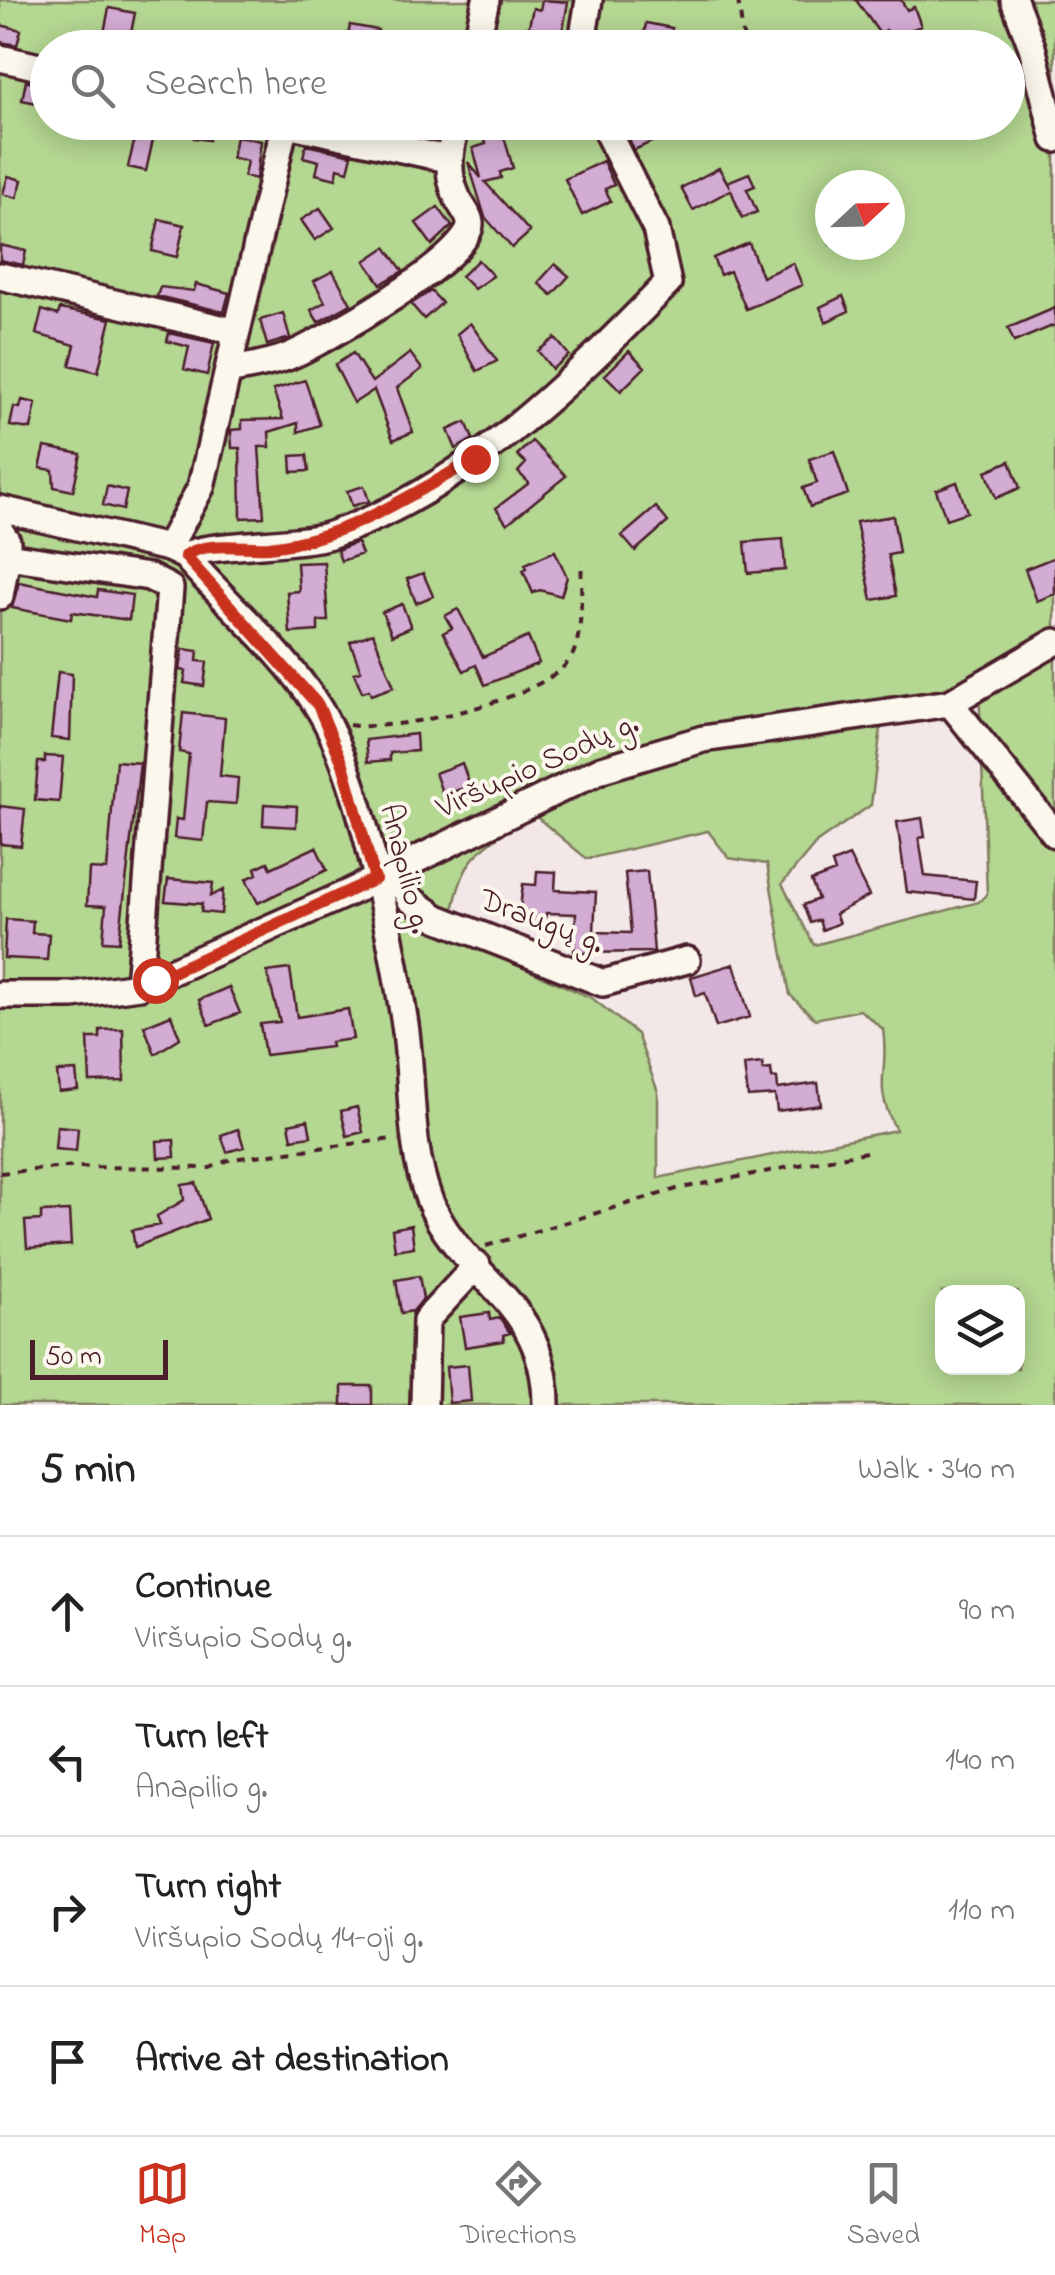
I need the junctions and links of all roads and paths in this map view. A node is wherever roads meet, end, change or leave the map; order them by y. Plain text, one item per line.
1 (486, 0) edge
2 (589, 0) edge
3 (738, 0) edge
4 (1014, 0) edge
5 (479, 30) edge
6 (585, 30) edge
7 (743, 30) edge
8 (0, 58) edge
9 (30, 65) edge
10 (1055, 139) edge
11 (277, 140) edge
12 (360, 140) edge
13 (453, 140) edge
14 (611, 140) edge
15 (448, 159) junction
16 (0, 276) edge
17 (237, 332) junction
18 (228, 371) junction
19 (0, 509) edge
20 (55, 524) junction
21 (4, 544) edge
22 (177, 552) junction
23 (582, 561) dead end
24 (45, 564) junction
25 (0, 596) edge
26 (1055, 642) edge
27 (950, 703) junction
28 (325, 720) junction
29 (1055, 834) edge
30 (384, 874) junction
31 (688, 960) dead end
32 (139, 986) junction
33 (0, 995) edge
34 (415, 1134) junction
35 (871, 1151) dead end
36 (0, 1173) edge
37 (473, 1260) junction
38 (424, 1405) edge
39 (546, 1405) edge

1 - 5 street
2 - 6 street
3 - 7 path
4 - 10 street
8 - 9 street
11 - 17 street
12 - 15 street
13 - 15 street
14 - 22 street
15 - 18 street
16 - 17 street
17 - 18 street
18 - 22 street
19 - 20 street
20 - 22 street
20 - 24 street
21 - 24 street
21 - 25 street
22 - 28 street, Anapilio g.
23 - 28 path
24 - 32 street
26 - 27 street, Viršupio Sodų g.
27 - 29 street
27 - 30 street, Viršupio Sodų g.
28 - 30 street, Anapilio g.
30 - 31 street, Draugų g.
30 - 32 street, Viršupio Sodų g.
30 - 34 street, Anapilio g.
32 - 33 street, Viršupio Sodų g.
34 - 36 path
34 - 37 street, Anapilio g.
35 - 37 path
37 - 38 street
37 - 39 street, Anapilio g.

